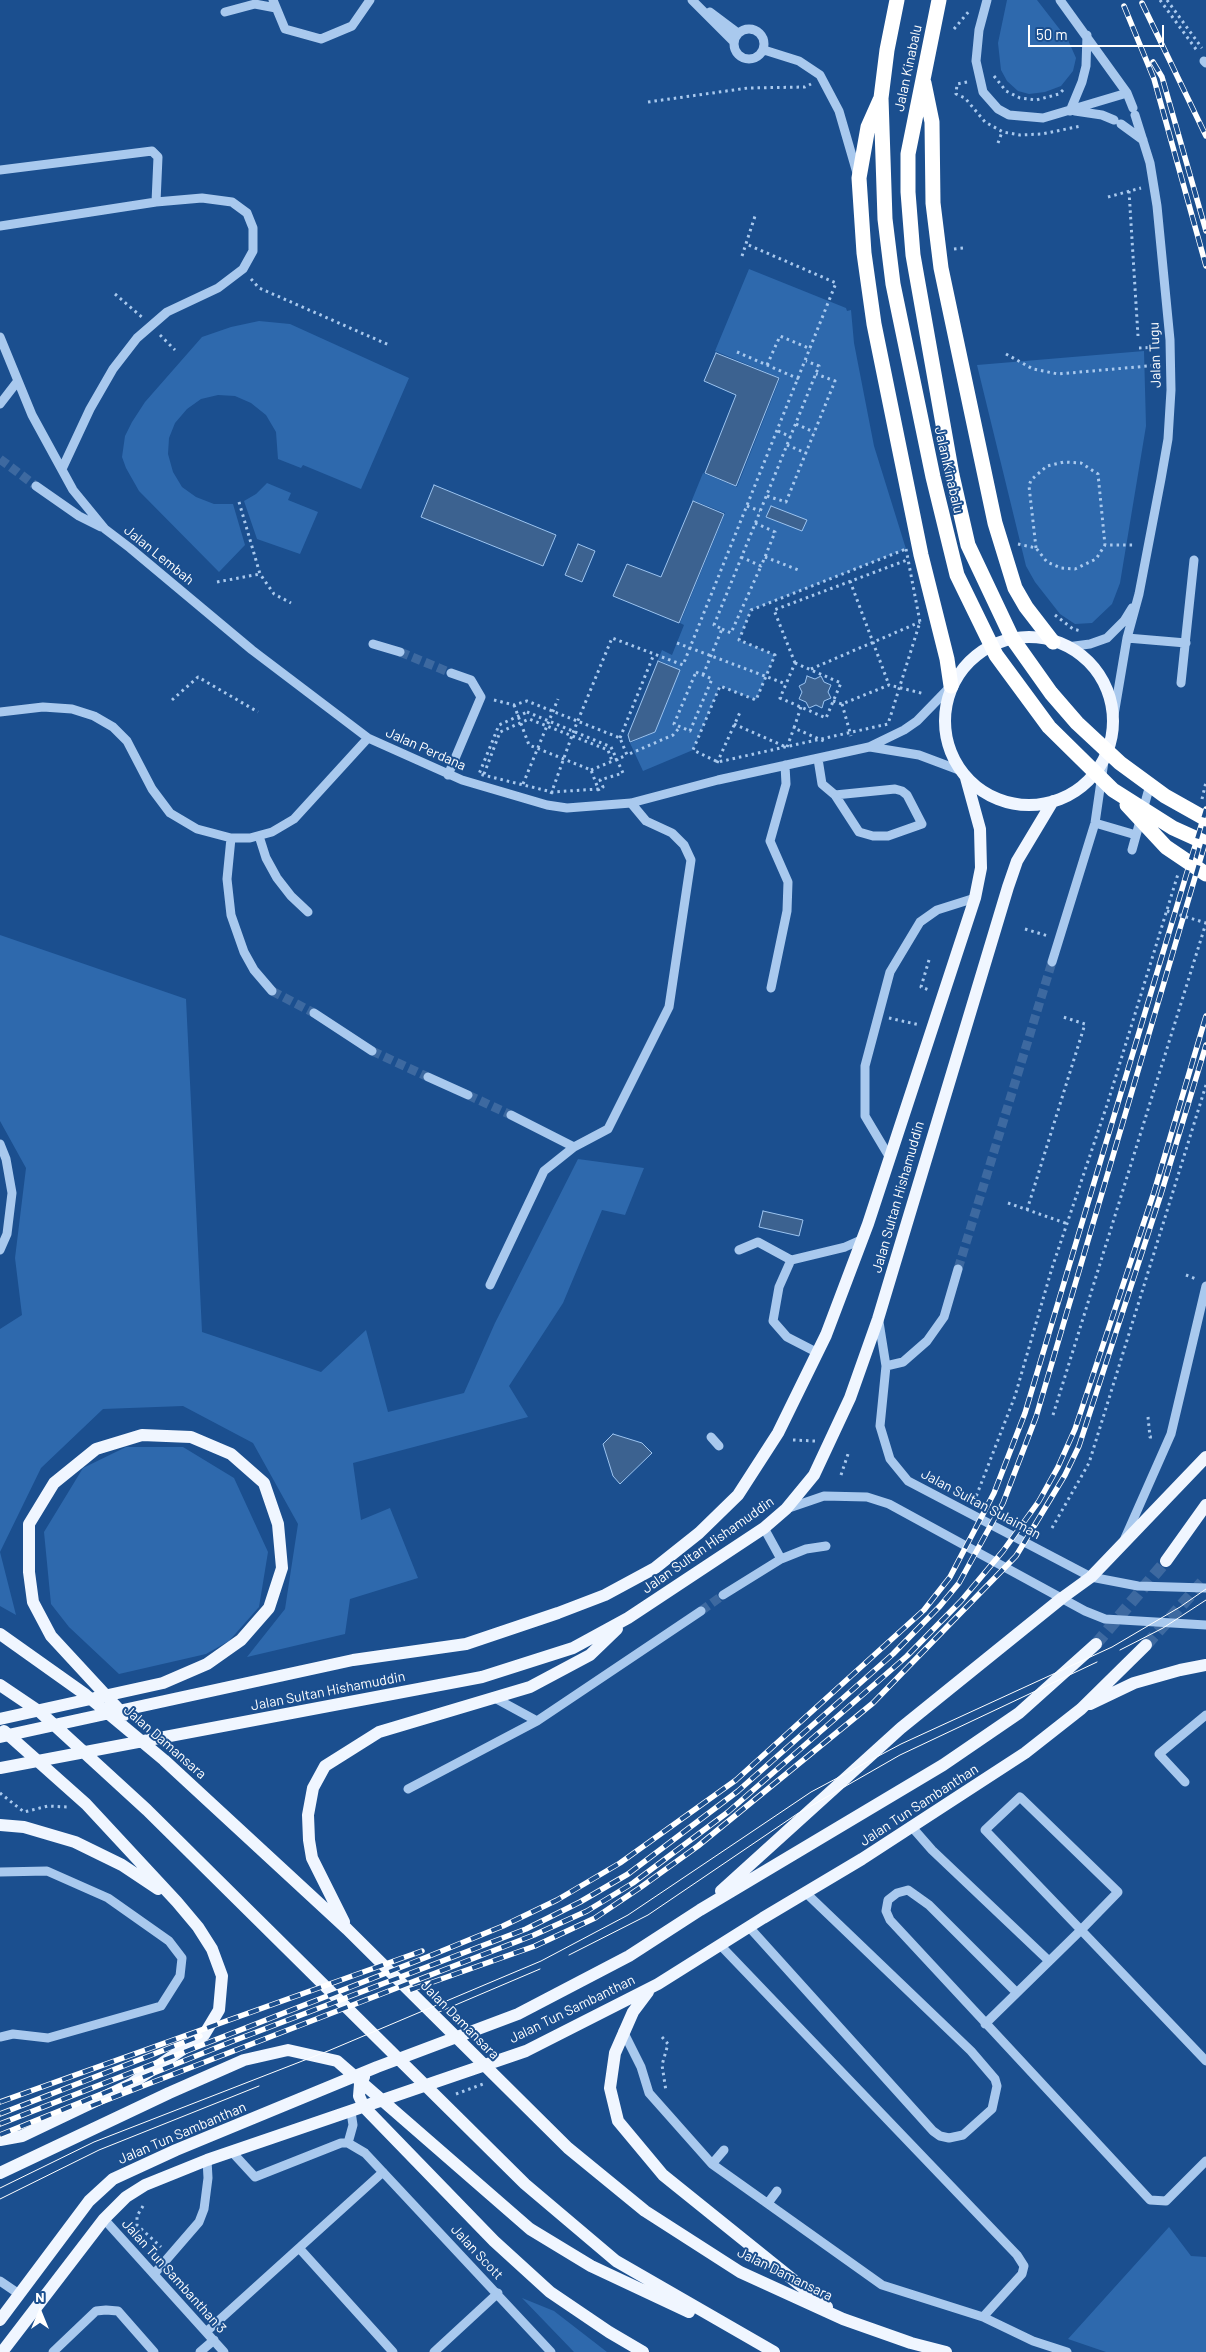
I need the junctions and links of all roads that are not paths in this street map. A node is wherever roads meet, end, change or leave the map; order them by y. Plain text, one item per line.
1 (370, 0) edge
2 (693, 0) edge
3 (897, 0) edge
4 (939, 0) edge
5 (987, 0) edge
6 (1060, 0) edge
7 (274, 4) edge
8 (225, 12) dead end
9 (738, 33) junction
10 (1087, 35) junction
11 (734, 42) junction
12 (764, 50) junction
13 (923, 76) junction
14 (1127, 93) junction
15 (881, 98) junction
16 (1070, 110) junction
17 (1144, 140) junction
18 (0, 170) edge
19 (859, 178) junction
20 (156, 202) junction
21 (1, 224) edge
22 (0, 337) edge
23 (17, 382) junction
24 (0, 404) edge
25 (62, 469) junction
26 (36, 486) tunnel mouth
27 (106, 530) junction
28 (1194, 560) dead end
29 (1139, 594) junction
30 (1127, 638) junction
31 (1186, 643) junction
32 (373, 644) dead end
33 (1060, 644) junction
34 (400, 652) tunnel mouth
35 (451, 673) tunnel mouth
36 (1181, 683) dead end
37 (951, 686) junction
38 (0, 712) edge
39 (1114, 715) junction
40 (368, 738) junction
41 (869, 747) junction
42 (818, 758) junction
43 (1104, 761) junction
44 (785, 765) junction
45 (962, 774) junction
46 (448, 775) junction
47 (1113, 790) junction
48 (1148, 792) dead end
49 (835, 795) junction
50 (1165, 796) junction
51 (1053, 801) junction
52 (631, 803) junction
53 (1204, 804) edge
54 (1206, 820) edge
55 (1095, 823) junction
56 (1136, 835) junction
57 (259, 836) junction
58 (231, 838) junction
59 (1206, 843) edge
60 (1132, 850) dead end
61 (1206, 874) edge
62 (975, 898) junction
63 (308, 912) dead end
64 (1052, 962) tunnel mouth
65 (771, 988) dead end
66 (272, 991) tunnel mouth
67 (314, 1013) tunnel mouth
68 (372, 1051) tunnel mouth
69 (428, 1077) tunnel mouth
70 (468, 1095) tunnel mouth
71 (511, 1116) tunnel mouth
72 (0, 1144) edge
73 (574, 1147) junction
74 (890, 1158) junction
75 (863, 1240) junction
76 (0, 1250) edge
77 (739, 1250) dead end
78 (791, 1260) junction
79 (958, 1269) tunnel mouth
80 (490, 1285) dead end
81 (1206, 1286) edge
82 (878, 1319) junction
83 (818, 1353) junction
84 (886, 1366) junction
85 (711, 1437) dead end
86 (719, 1446) dead end
87 (1206, 1456) edge
88 (1206, 1505) edge
89 (786, 1509) junction
90 (764, 1528) junction
91 (1122, 1545) junction
92 (826, 1546) dead end
93 (781, 1559) junction
94 (1166, 1561) tunnel mouth
95 (1092, 1577) junction
96 (1206, 1588) edge
97 (723, 1596) tunnel mouth
98 (1062, 1598) junction
99 (701, 1612) tunnel mouth
100 (628, 1618) junction
101 (1206, 1625) edge
102 (0, 1634) edge
103 (1096, 1644) tunnel mouth
104 (1146, 1645) tunnel mouth
105 (1206, 1665) edge
106 (0, 1685) edge
107 (493, 1697) junction
108 (1081, 1709) junction
109 (1206, 1715) edge
110 (0, 1719) edge
111 (537, 1721) junction
112 (0, 1728) edge
113 (0, 1737) edge
114 (164, 1760) junction
115 (0, 1768) edge
116 (1185, 1782) dead end
117 (408, 1789) dead end
118 (0, 1825) edge
119 (910, 1826) junction
120 (0, 1872) edge
121 (806, 1892) junction
122 (177, 1902) junction
123 (700, 1910) junction
124 (749, 1926) junction
125 (347, 1929) junction
126 (1081, 1930) junction
127 (721, 1946) junction
128 (1049, 1961) junction
129 (658, 1984) junction
130 (1016, 1992) junction
131 (985, 2024) junction
132 (623, 2031) junction
133 (0, 2037) edge
134 (822, 2050) junction
135 (815, 2057) dead end
136 (1206, 2061) edge
137 (377, 2066) junction
138 (364, 2107) junction
139 (350, 2112) junction
140 (0, 2140) edge
141 (348, 2143) junction
142 (724, 2150) dead end
143 (232, 2152) junction
144 (206, 2160) junction
145 (1206, 2161) edge
146 (712, 2164) junction
147 (383, 2172) junction
148 (0, 2173) edge
149 (776, 2191) dead end
150 (768, 2203) junction
151 (104, 2219) junction
152 (299, 2248) junction
153 (154, 2274) junction
154 (0, 2281) edge
155 (498, 2293) junction
156 (19, 2294) junction
157 (982, 2317) junction
158 (843, 2319) junction
159 (0, 2320) edge
160 (206, 2332) junction
161 (214, 2340) junction
162 (759, 2345) junction
163 (2, 2352) edge
164 (53, 2352) edge
165 (154, 2352) edge
166 (200, 2352) edge
167 (224, 2352) edge
168 (393, 2352) edge
169 (434, 2352) edge
170 (551, 2352) edge
171 (643, 2352) edge
172 (774, 2352) edge
173 (946, 2352) edge
174 (1067, 2352) edge

1 - 7 street
2 - 9 street
2 - 11 street
3 - 15 highway, Jalan Kinabalu
4 - 13 highway, Jalan Kinabalu
5 - 16 street
6 - 10 street, Jalan Tugu
7 - 8 street
9 - 11 street
9 - 12 street
10 - 14 street, Jalan Tugu
10 - 16 street
11 - 12 street
12 - 19 street
13 - 33 highway
13 - 50 highway, Jalan Kinabalu
14 - 16 street
14 - 17 street, Jalan Tugu
15 - 19 highway
15 - 47 highway, Jalan Kinabalu
16 - 17 street
17 - 29 street, Jalan Tugu
18 - 20 street
19 - 37 highway
20 - 21 street
20 - 25 street
22 - 23 street, Jalan Lembah
23 - 24 street
23 - 25 street, Jalan Lembah
25 - 27 street, Jalan Lembah
26 - 27 street
27 - 40 street, Jalan Lembah
28 - 31 street
29 - 30 street, Jalan Tugu
29 - 33 street, Jalan Tugu
30 - 31 street
30 - 39 street, Jalan Tugu
31 - 36 street
32 - 34 street
33 - 37 main road
33 - 39 main road
35 - 46 street
37 - 41 street, Jalan Perdana
37 - 45 main road
38 - 58 street, Jalan Perdana
39 - 43 main road
40 - 46 street, Jalan Perdana
40 - 57 street, Jalan Perdana
41 - 42 street, Jalan Perdana
41 - 45 street, Jalan Perdana
42 - 44 street, Jalan Perdana
42 - 49 street
43 - 51 main road
43 - 55 street
44 - 52 street, Jalan Perdana
44 - 65 street
45 - 51 main road
45 - 62 main road, Jalan Sultan Hishamuddin
46 - 52 street, Jalan Perdana
47 - 59 highway, Jalan Kinabalu
47 - 61 highway
48 - 56 street
49 - 49 street
50 - 53 highway
50 - 54 highway, Jalan Kinabalu
51 - 82 main road, Jalan Sultan Hishamuddin
52 - 73 street
55 - 56 street
55 - 64 street
56 - 60 street
57 - 58 street, Jalan Perdana
57 - 63 street
58 - 66 street
62 - 74 main road, Jalan Sultan Hishamuddin
62 - 74 street
67 - 68 street
69 - 70 street
71 - 73 street
72 - 76 street
73 - 80 street
74 - 75 main road, Jalan Sultan Hishamuddin
75 - 78 street
75 - 83 main road, Jalan Sultan Hishamuddin
77 - 78 street
78 - 83 street
79 - 84 street
81 - 91 street
82 - 84 street, Jalan Sultan Sulaiman
82 - 89 main road, Jalan Sultan Hishamuddin
83 - 113 main road, Jalan Sultan Hishamuddin
84 - 95 street, Jalan Sultan Sulaiman
85 - 86 street
87 - 91 main road
88 - 94 main road
89 - 90 main road, Jalan Sultan Hishamuddin
89 - 98 street
90 - 93 street
90 - 100 main road, Jalan Sultan Hishamuddin
91 - 95 main road
92 - 93 street
93 - 97 street
95 - 96 street, Jalan Sultan Sulaiman
95 - 98 main road
98 - 101 street
98 - 123 main road
99 - 111 street
100 - 107 main road
100 - 115 main road, Jalan Sultan Hishamuddin
102 - 114 main road, Jalan Damansara
103 - 123 main road, Jalan Tun Sambanthan
104 - 108 main road, Jalan Tun Sambanthan
105 - 108 main road
106 - 162 main road
107 - 111 street
107 - 125 main road
108 - 119 main road, Jalan Tun Sambanthan
109 - 116 street
110 - 114 main road
111 - 117 street
112 - 122 main road
114 - 125 main road, Jalan Damansara
118 - 122 main road
119 - 121 main road, Jalan Tun Sambanthan
119 - 128 street
120 - 133 street
121 - 124 main road, Jalan Tun Sambanthan
121 - 124 street
122 - 140 main road
123 - 137 main road, Jalan Tun Sambanthan
124 - 127 main road, Jalan Tun Sambanthan
125 - 158 main road, Jalan Damansara
126 - 126 street
126 - 128 street
126 - 136 street
127 - 129 main road, Jalan Tun Sambanthan
127 - 134 street
128 - 130 street
129 - 132 main road
129 - 138 main road, Jalan Tun Sambanthan
130 - 131 street
130 - 131 street
131 - 145 street
132 - 146 street
132 - 158 main road
134 - 135 street
134 - 157 street
137 - 138 main road
137 - 156 main road, Jalan Tun Sambanthan
138 - 139 main road, Jalan Tun Sambanthan
138 - 171 main road
139 - 141 street
139 - 143 main road, Jalan Tun Sambanthan
141 - 143 street
141 - 147 street, Jalan Scott
142 - 146 street
143 - 144 main road, Jalan Tun Sambanthan
144 - 151 main road, Jalan Tun Sambanthan
144 - 153 street
146 - 150 street
147 - 152 street
147 - 155 street, Jalan Scott
148 - 162 main road
149 - 150 street
150 - 157 street
151 - 153 street, Jalan Tun Sambanthan 3
151 - 163 main road, Jalan Tun Sambanthan
152 - 160 street
152 - 168 street
153 - 160 street, Jalan Tun Sambanthan 3
154 - 156 street
155 - 169 street
155 - 170 street, Jalan Scott
156 - 159 main road, Jalan Tun Sambanthan
157 - 174 street
158 - 173 main road, Jalan Damansara
160 - 161 street, Jalan Tun Sambanthan 3
161 - 166 street
161 - 167 street, Jalan Tun Sambanthan 3
162 - 172 main road
164 - 165 street

